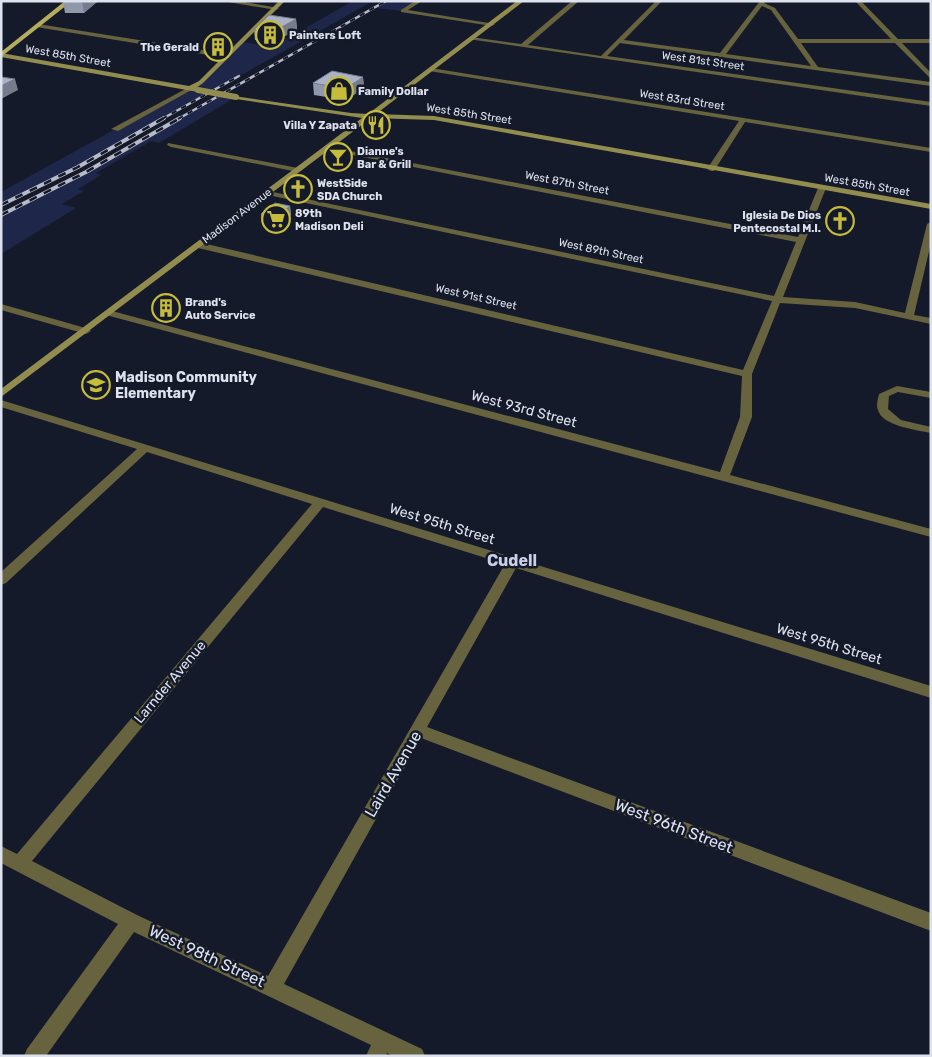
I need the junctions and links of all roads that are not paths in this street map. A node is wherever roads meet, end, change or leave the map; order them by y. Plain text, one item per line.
1 (225, 1) edge
2 (282, 1) edge
3 (419, 1) edge
4 (522, 1) edge
5 (576, 1) edge
6 (659, 1) edge
7 (858, 1) edge
8 (67, 2) edge
9 (762, 2) edge
10 (276, 8) junction
11 (492, 24) junction
12 (38, 26) junction
13 (472, 39) junction
14 (795, 40) junction
15 (896, 40) junction
16 (619, 41) junction
17 (931, 41) edge
18 (523, 46) junction
19 (1, 47) edge
20 (9, 49) junction
21 (1, 55) edge
22 (722, 55) junction
23 (227, 56) junction
24 (603, 57) junction
25 (816, 68) junction
26 (431, 70) junction
27 (931, 77) edge
28 (931, 84) edge
29 (194, 89) junction
30 (931, 104) edge
31 (372, 114) junction
32 (742, 120) junction
33 (115, 129) dead end
34 (171, 145) dead end
35 (328, 148) junction
36 (931, 150) edge
37 (711, 169) junction
38 (298, 170) junction
39 (822, 188) junction
40 (268, 194) junction
41 (931, 207) edge
42 (931, 224) edge
43 (802, 240) junction
44 (198, 245) junction
45 (778, 300) junction
46 (1, 307) edge
47 (109, 313) junction
48 (909, 316) junction
49 (931, 321) edge
50 (86, 331) junction
51 (747, 374) junction
52 (1, 394) edge
53 (931, 395) edge
54 (1, 403) edge
55 (931, 430) edge
56 (146, 447) junction
57 (723, 478) junction
58 (321, 501) junction
59 (931, 533) edge
60 (514, 562) junction
61 (1, 580) edge
62 (931, 692) edge
63 (418, 730) junction
64 (1, 854) edge
65 (20, 863) junction
66 (131, 920) junction
67 (931, 922) edge
68 (272, 987) junction
69 (379, 1048) edge
70 (34, 1056) edge
71 (415, 1056) edge

1 - 10 street
2 - 10 street
3 - 11 street
4 - 11 street, Madison Avenue
5 - 18 street
6 - 16 street
7 - 15 street
8 - 12 main road
9 - 14 street
9 - 22 street
10 - 23 street
11 - 13 street, Madison Avenue
12 - 20 main road
12 - 23 street
13 - 18 street, West 81st Street
13 - 26 street, Madison Avenue
14 - 15 street
14 - 25 street
15 - 17 street
15 - 27 street
16 - 22 street
16 - 24 street
18 - 24 street, West 81st Street
19 - 20 street, West 85th Street
20 - 21 main road
21 - 29 street, West 85th Street
22 - 25 street
23 - 29 street
24 - 30 street, West 81st Street
25 - 28 street
26 - 31 street, Madison Avenue
26 - 32 street, West 83rd Street
29 - 31 street, West 85th Street, bridge
29 - 33 street
31 - 35 street, Madison Avenue
31 - 37 street, West 85th Street
32 - 36 street, West 83rd Street
32 - 37 street
34 - 38 street
35 - 38 street, Madison Avenue
35 - 43 street, West 87th Street
37 - 39 street, West 85th Street
38 - 40 street, Madison Avenue
39 - 41 street, West 85th Street
39 - 43 street
40 - 44 street, Madison Avenue
40 - 45 street, West 89th Street
42 - 48 street
43 - 45 street
44 - 47 street, Madison Avenue
44 - 51 street, West 91st Street
45 - 48 street, West 89th Street
45 - 51 street
46 - 50 street
47 - 50 street, Madison Avenue
47 - 57 street, West 93rd Street
48 - 49 street, West 89th Street
50 - 52 street, Madison Avenue
51 - 57 street
53 - 55 street
54 - 56 street, West 95th Street
56 - 58 street, West 95th Street
56 - 61 street
57 - 59 street, West 93rd Street
58 - 60 street, West 95th Street
58 - 65 street, Larnder Avenue
60 - 62 street, West 95th Street
60 - 63 street, Laird Avenue
63 - 67 street, West 96th Street
63 - 68 street, Laird Avenue
64 - 65 street, West 98th Street
65 - 66 street, West 98th Street
66 - 68 street, West 98th Street
66 - 70 street
68 - 69 street, West 98th Street
69 - 71 street, West 98th Street

